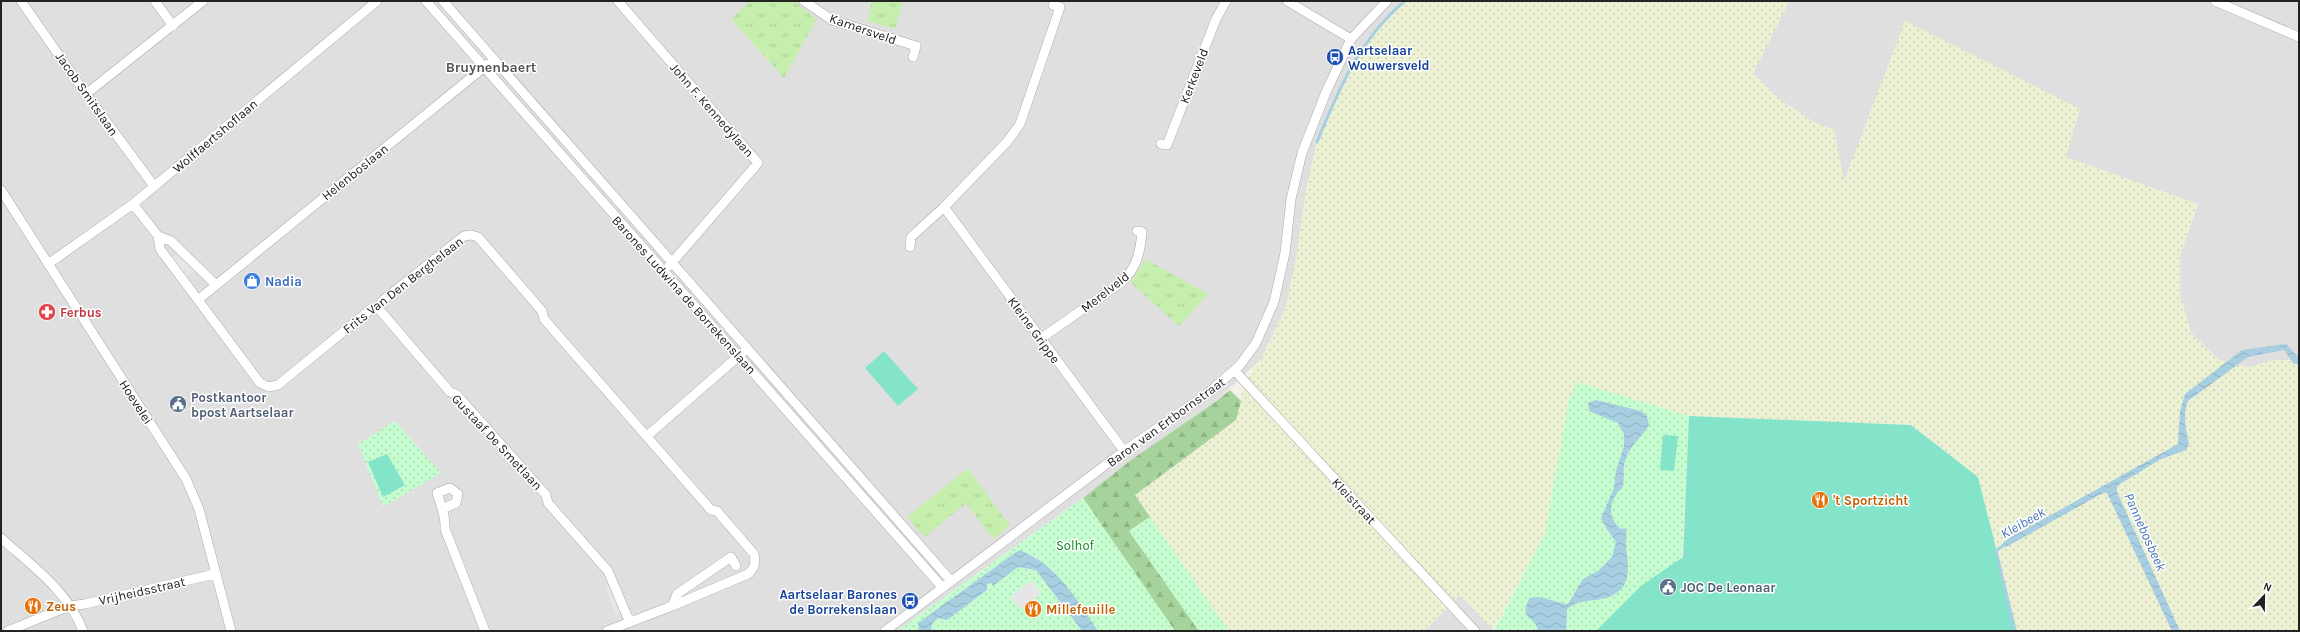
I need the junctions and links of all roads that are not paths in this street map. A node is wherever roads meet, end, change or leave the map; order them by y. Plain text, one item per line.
1 (21, 1) edge
2 (155, 1) edge
3 (203, 1) edge
4 (377, 1) edge
5 (426, 1) edge
6 (443, 1) edge
7 (804, 1) edge
8 (1226, 1) edge
9 (1287, 1) edge
10 (1387, 1) edge
11 (2215, 1) edge
12 (623, 3) edge
13 (1053, 4) dead end
14 (173, 26) junction
15 (2299, 37) edge
16 (1351, 39) junction
17 (913, 57) dead end
18 (494, 60) junction
19 (483, 68) junction
20 (86, 94) junction
21 (1161, 144) dead end
22 (154, 186) junction
23 (1, 190) edge
24 (133, 204) junction
25 (944, 207) junction
26 (1137, 231) dead end
27 (158, 236) junction
28 (910, 247) dead end
29 (672, 263) junction
30 (48, 264) junction
31 (664, 273) junction
32 (216, 284) junction
33 (199, 299) junction
34 (378, 308) junction
35 (1040, 340) junction
36 (748, 348) junction
37 (739, 356) junction
38 (1234, 370) junction
39 (647, 436) junction
40 (1124, 451) junction
41 (442, 508) dead end
42 (1, 538) edge
43 (736, 566) dead end
44 (215, 574) junction
45 (951, 581) junction
46 (942, 587) junction
47 (69, 606) junction
48 (672, 606) junction
49 (632, 620) junction
50 (8, 631) edge
51 (83, 631) edge
52 (231, 631) edge
53 (485, 631) edge
54 (607, 631) edge
55 (885, 631) edge
56 (1474, 631) edge

1 - 20 street, Jacob Smitslaan
2 - 14 street
3 - 14 street
4 - 22 street, Wolffaertshoflaan
5 - 19 street, Barones Ludwina de Borrekenslaan
6 - 18 street, Barones Ludwina de Borrekenslaan
7 - 17 street, Kamersveld
8 - 21 street, Kerkeveld
9 - 16 street
10 - 16 street, Baron van Ertbornstraat
11 - 15 street
12 - 29 street, John F. Kennedylaan
13 - 25 street
14 - 20 street
16 - 38 street, Baron van Ertbornstraat
18 - 19 street, Helenboslaan
18 - 29 street, Barones Ludwina de Borrekenslaan
19 - 31 street, Barones Ludwina de Borrekenslaan
19 - 32 street, Helenboslaan
20 - 22 street, Jacob Smitslaan
22 - 24 street, Wolffaertshoflaan
23 - 30 street, Hoevelei
24 - 27 street
24 - 30 street, Wolffaertshoflaan
25 - 28 street
25 - 35 street, Kleine Grippe
26 - 35 street, Merelveld
27 - 32 street
27 - 33 street
29 - 31 street, John F. Kennedylaan
29 - 36 street, Barones Ludwina de Borrekenslaan
30 - 44 street, Hoevelei
31 - 37 street, Barones Ludwina de Borrekenslaan
32 - 33 street, Helenboslaan
33 - 34 street, Frits Van Den Berghelaan
34 - 39 street, Frits Van Den Berghelaan
34 - 49 street, Gustaaf De Smetlaan
35 - 40 street, Kleine Grippe
36 - 37 street
36 - 45 street, Barones Ludwina de Borrekenslaan
37 - 39 street
37 - 46 street, Barones Ludwina de Borrekenslaan
38 - 40 street, Baron van Ertbornstraat
38 - 56 street, Kleistraat
39 - 48 street, Frits Van Den Berghelaan
40 - 45 street, Baron van Ertbornstraat
41 - 53 street
42 - 47 street
43 - 48 street
44 - 47 street, Vrijheidsstraat
44 - 52 street, Hoevelei
45 - 46 street, Baron van Ertbornstraat
46 - 55 street, Baron van Ertbornstraat
47 - 50 street, Vrijheidsstraat
47 - 51 street
48 - 49 street, Frits Van Den Berghelaan
49 - 54 street, Frits Van Den Berghelaan

